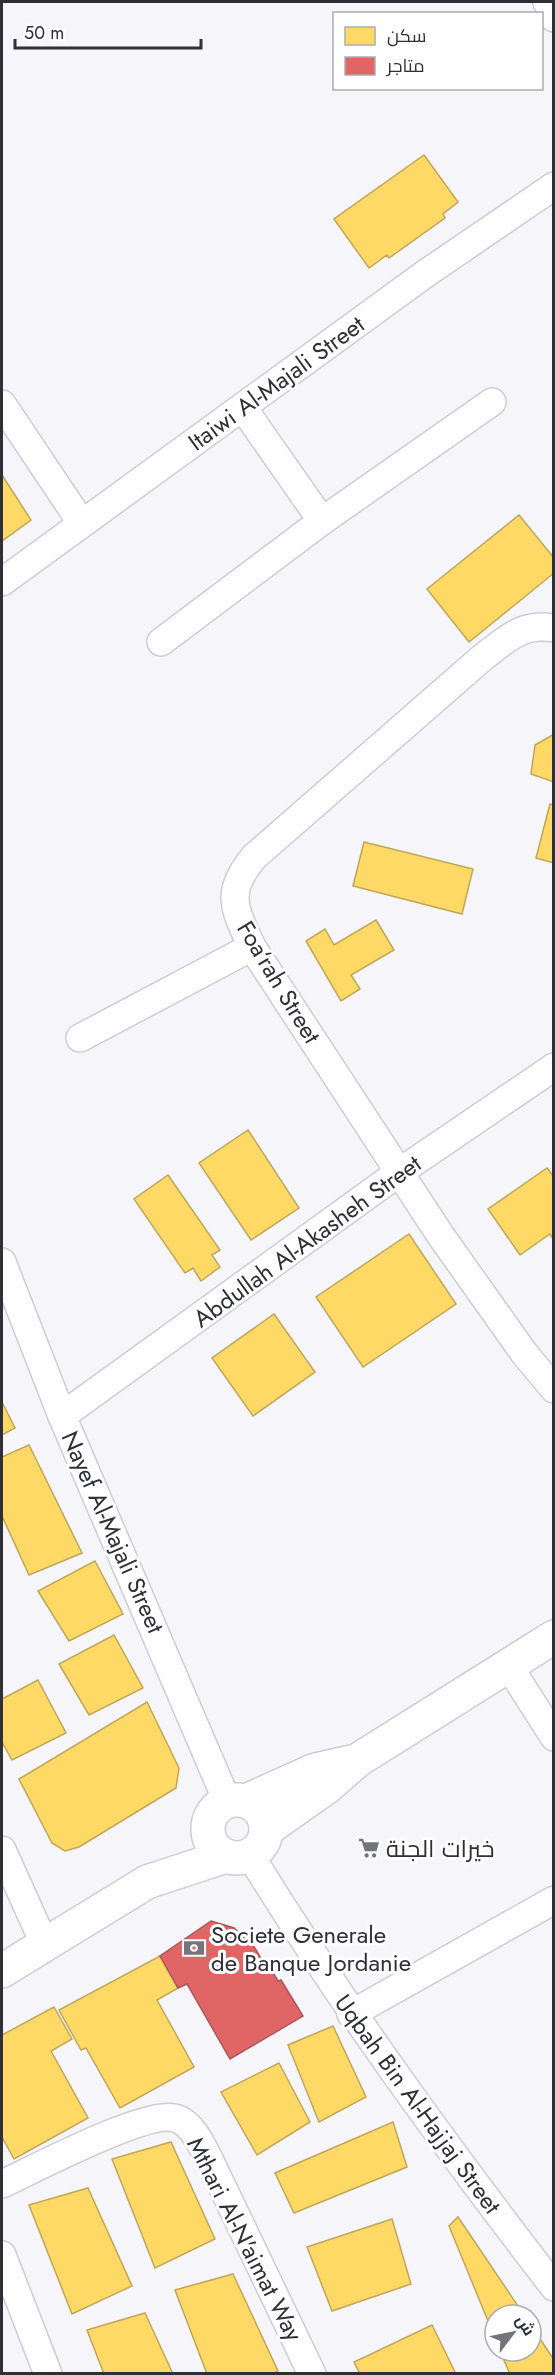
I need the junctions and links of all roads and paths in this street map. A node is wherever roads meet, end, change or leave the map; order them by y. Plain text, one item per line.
1 (547, 2) edge
2 (554, 18) edge
3 (553, 185) edge
4 (492, 402) dead end
5 (2, 404) edge
6 (243, 408) junction
7 (322, 521) junction
8 (81, 522) junction
9 (2, 582) edge
10 (554, 628) edge
11 (161, 642) dead end
12 (252, 947) junction
13 (80, 1038) dead end
14 (554, 1067) edge
15 (401, 1171) junction
16 (2, 1262) edge
17 (554, 1389) edge
18 (62, 1416) junction
19 (554, 1637) edge
20 (507, 1665) junction
21 (554, 1737) edge
22 (358, 1760) junction
23 (227, 1807) junction
24 (247, 1847) junction
25 (2, 1850) edge
26 (147, 1882) junction
27 (554, 1900) edge
28 (44, 1943) junction
29 (2, 1971) edge
30 (351, 2014) junction
31 (2, 2184) edge
32 (2, 2255) edge
33 (554, 2288) edge
34 (48, 2373) edge
35 (312, 2373) edge

1 - 2 street
3 - 6 street, Itaiwi Al-Majali Street
4 - 7 street
5 - 8 street
6 - 7 street
6 - 8 street, Itaiwi Al-Majali Street
7 - 11 street
8 - 9 street, Itaiwi Al-Majali Street
10 - 12 street, Foa‘rah Street
12 - 13 street
12 - 15 street, Foa‘rah Street
14 - 15 street, Abdullah Al-Akasheh Street
15 - 17 street, Foa‘rah Street
15 - 18 street, Abdullah Al-Akasheh Street
16 - 18 street, Nayef Al-Majali Street
18 - 23 street, Nayef Al-Majali Street
19 - 20 street
20 - 21 street
20 - 22 street
22 - 23 street
22 - 24 street
23 - 24 street
23 - 24 street
23 - 26 street
24 - 26 street
24 - 30 street, Uqbah Bin Al-Hajjaj Street
25 - 28 street
26 - 28 street
27 - 30 street
28 - 29 street
30 - 33 street, Uqbah Bin Al-Hajjaj Street
31 - 35 street, Mthari Al-N'aimat Way
32 - 34 street

